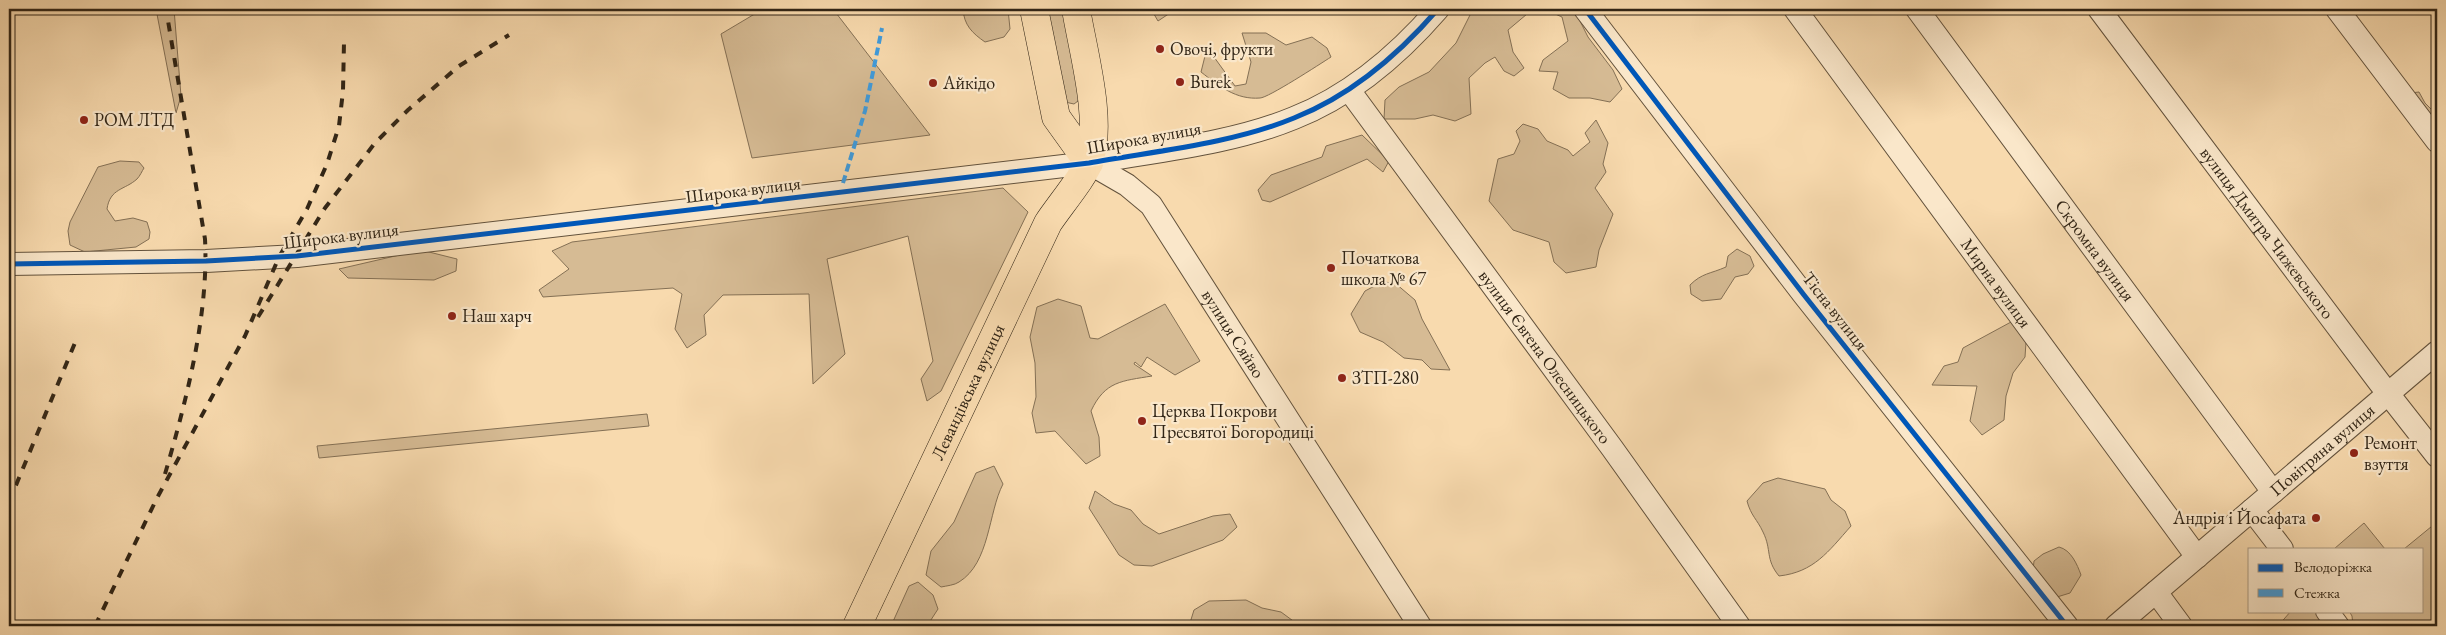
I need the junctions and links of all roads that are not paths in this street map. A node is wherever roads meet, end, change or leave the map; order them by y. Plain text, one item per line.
1 (1034, 9) edge
2 (1076, 9) edge
3 (1585, 9) edge
4 (1795, 9) edge
5 (1917, 9) edge
6 (2099, 9) edge
7 (2337, 9) edge
8 (1436, 10) edge
9 (1348, 90) junction
10 (2437, 142) edge
11 (1089, 163) junction
12 (9, 264) edge
13 (2437, 352) edge
14 (2388, 394) junction
15 (2437, 456) edge
16 (2272, 492) junction
17 (2252, 510) junction
18 (2281, 548) edge
19 (2197, 557) junction
20 (2156, 592) junction
21 (2328, 612) edge
22 (857, 626) edge
23 (1420, 626) edge
24 (1738, 626) edge
25 (2067, 626) edge
26 (2116, 626) edge
27 (2181, 626) edge
28 (2338, 626) edge

1 - 11 main road, вулиця Сяйво
2 - 11 main road
3 - 25 street, Тісна вулиця
4 - 19 street, Мирна вулиця
5 - 16 street, Скромна вулиця
6 - 14 street, вулиця Дмитра Чижевського
7 - 10 street
8 - 9 street, Широка вулиця
9 - 11 street, Широка вулиця
9 - 24 street, вулиця Євгена Олесницького
11 - 12 street, Широка вулиця
11 - 22 main road, Левандівська вулиця
11 - 23 street, вулиця Сяйво
13 - 14 street, Повітряна вулиця
14 - 15 street, вулиця Дмитра Чижевського
14 - 16 street, Повітряна вулиця
16 - 17 street, Повітряна вулиця
17 - 18 street
17 - 19 street, Повітряна вулиця
19 - 20 street, Повітряна вулиця
20 - 26 street, Повітряна вулиця
20 - 27 street
21 - 28 street

